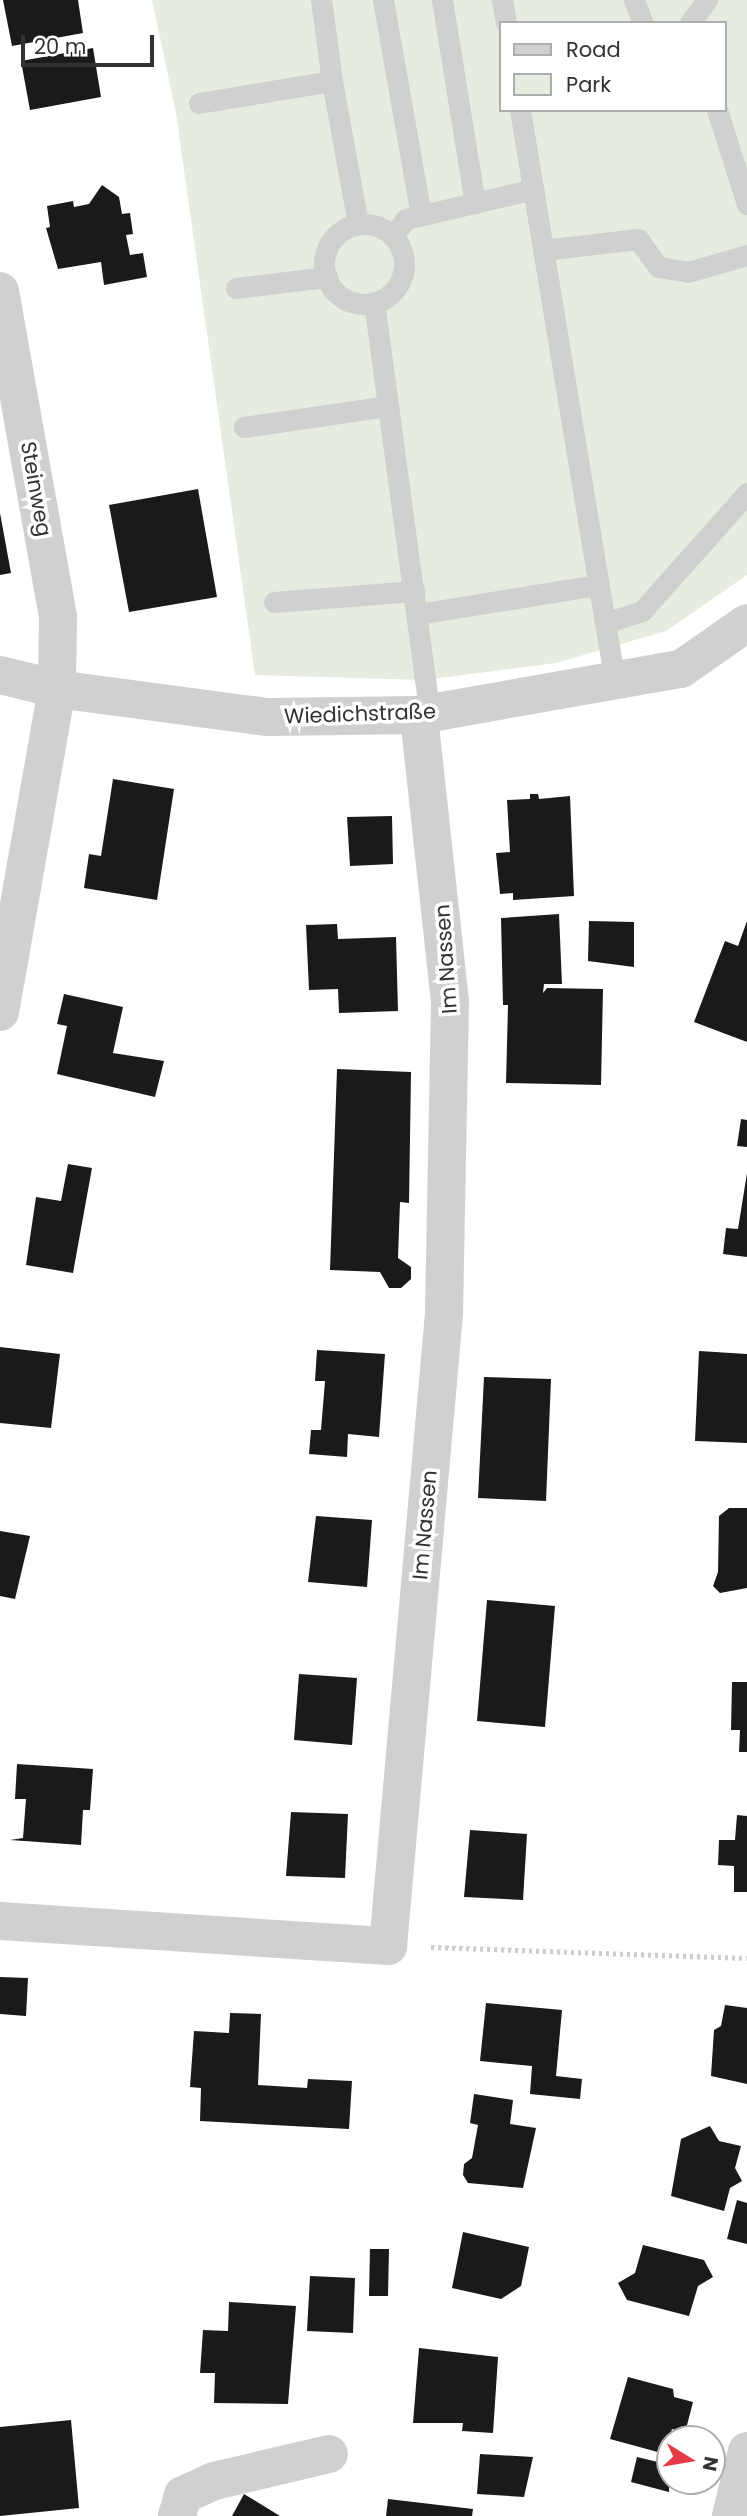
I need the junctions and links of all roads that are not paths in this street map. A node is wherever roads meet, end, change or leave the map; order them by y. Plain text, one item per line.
1 (321, 0) edge
2 (383, 0) edge
3 (443, 0) edge
4 (502, 0) edge
5 (634, 0) edge
6 (707, 0) edge
7 (506, 21) edge
8 (642, 21) edge
9 (691, 21) edge
10 (332, 81) junction
11 (199, 103) dead end
12 (524, 112) edge
13 (718, 112) edge
14 (534, 189) junction
15 (475, 203) junction
16 (747, 204) edge
17 (421, 216) junction
18 (358, 224) junction
19 (393, 236) junction
20 (543, 250) junction
21 (747, 255) edge
22 (327, 277) junction
23 (236, 288) dead end
24 (0, 291) edge
25 (374, 302) junction
26 (388, 406) junction
27 (244, 426) dead end
28 (747, 493) edge
29 (598, 585) junction
30 (415, 591) junction
31 (274, 602) dead end
32 (418, 614) junction
33 (605, 623) junction
34 (747, 623) edge
35 (0, 675) edge
36 (615, 681) junction
37 (57, 689) junction
38 (425, 714) junction
39 (0, 1012) edge
40 (0, 1921) edge
41 (747, 2451) edge
42 (329, 2454) dead end
43 (177, 2516) edge
44 (731, 2516) edge

1 - 10 lane
2 - 17 lane
3 - 15 lane
4 - 7 lane
5 - 8 lane
6 - 9 lane
10 - 11 lane
10 - 18 lane
12 - 14 lane
13 - 16 lane
14 - 15 lane
14 - 20 lane
15 - 17 lane
17 - 19 lane
18 - 19 lane
18 - 22 lane
19 - 25 lane
20 - 21 lane
20 - 29 lane
22 - 23 lane
22 - 25 lane
24 - 37 street, Steinweg
25 - 26 lane
26 - 27 lane
26 - 30 lane
28 - 33 lane
29 - 32 lane
29 - 33 lane
30 - 31 lane
30 - 32 lane
32 - 38 lane
33 - 36 lane
34 - 36 street, Wiedichstraße
35 - 37 street, Wiedichstraße
36 - 38 street, Wiedichstraße
37 - 38 street, Wiedichstraße
37 - 39 street, Steinweg
38 - 40 street, Im Nassen
41 - 44 street
42 - 43 street

